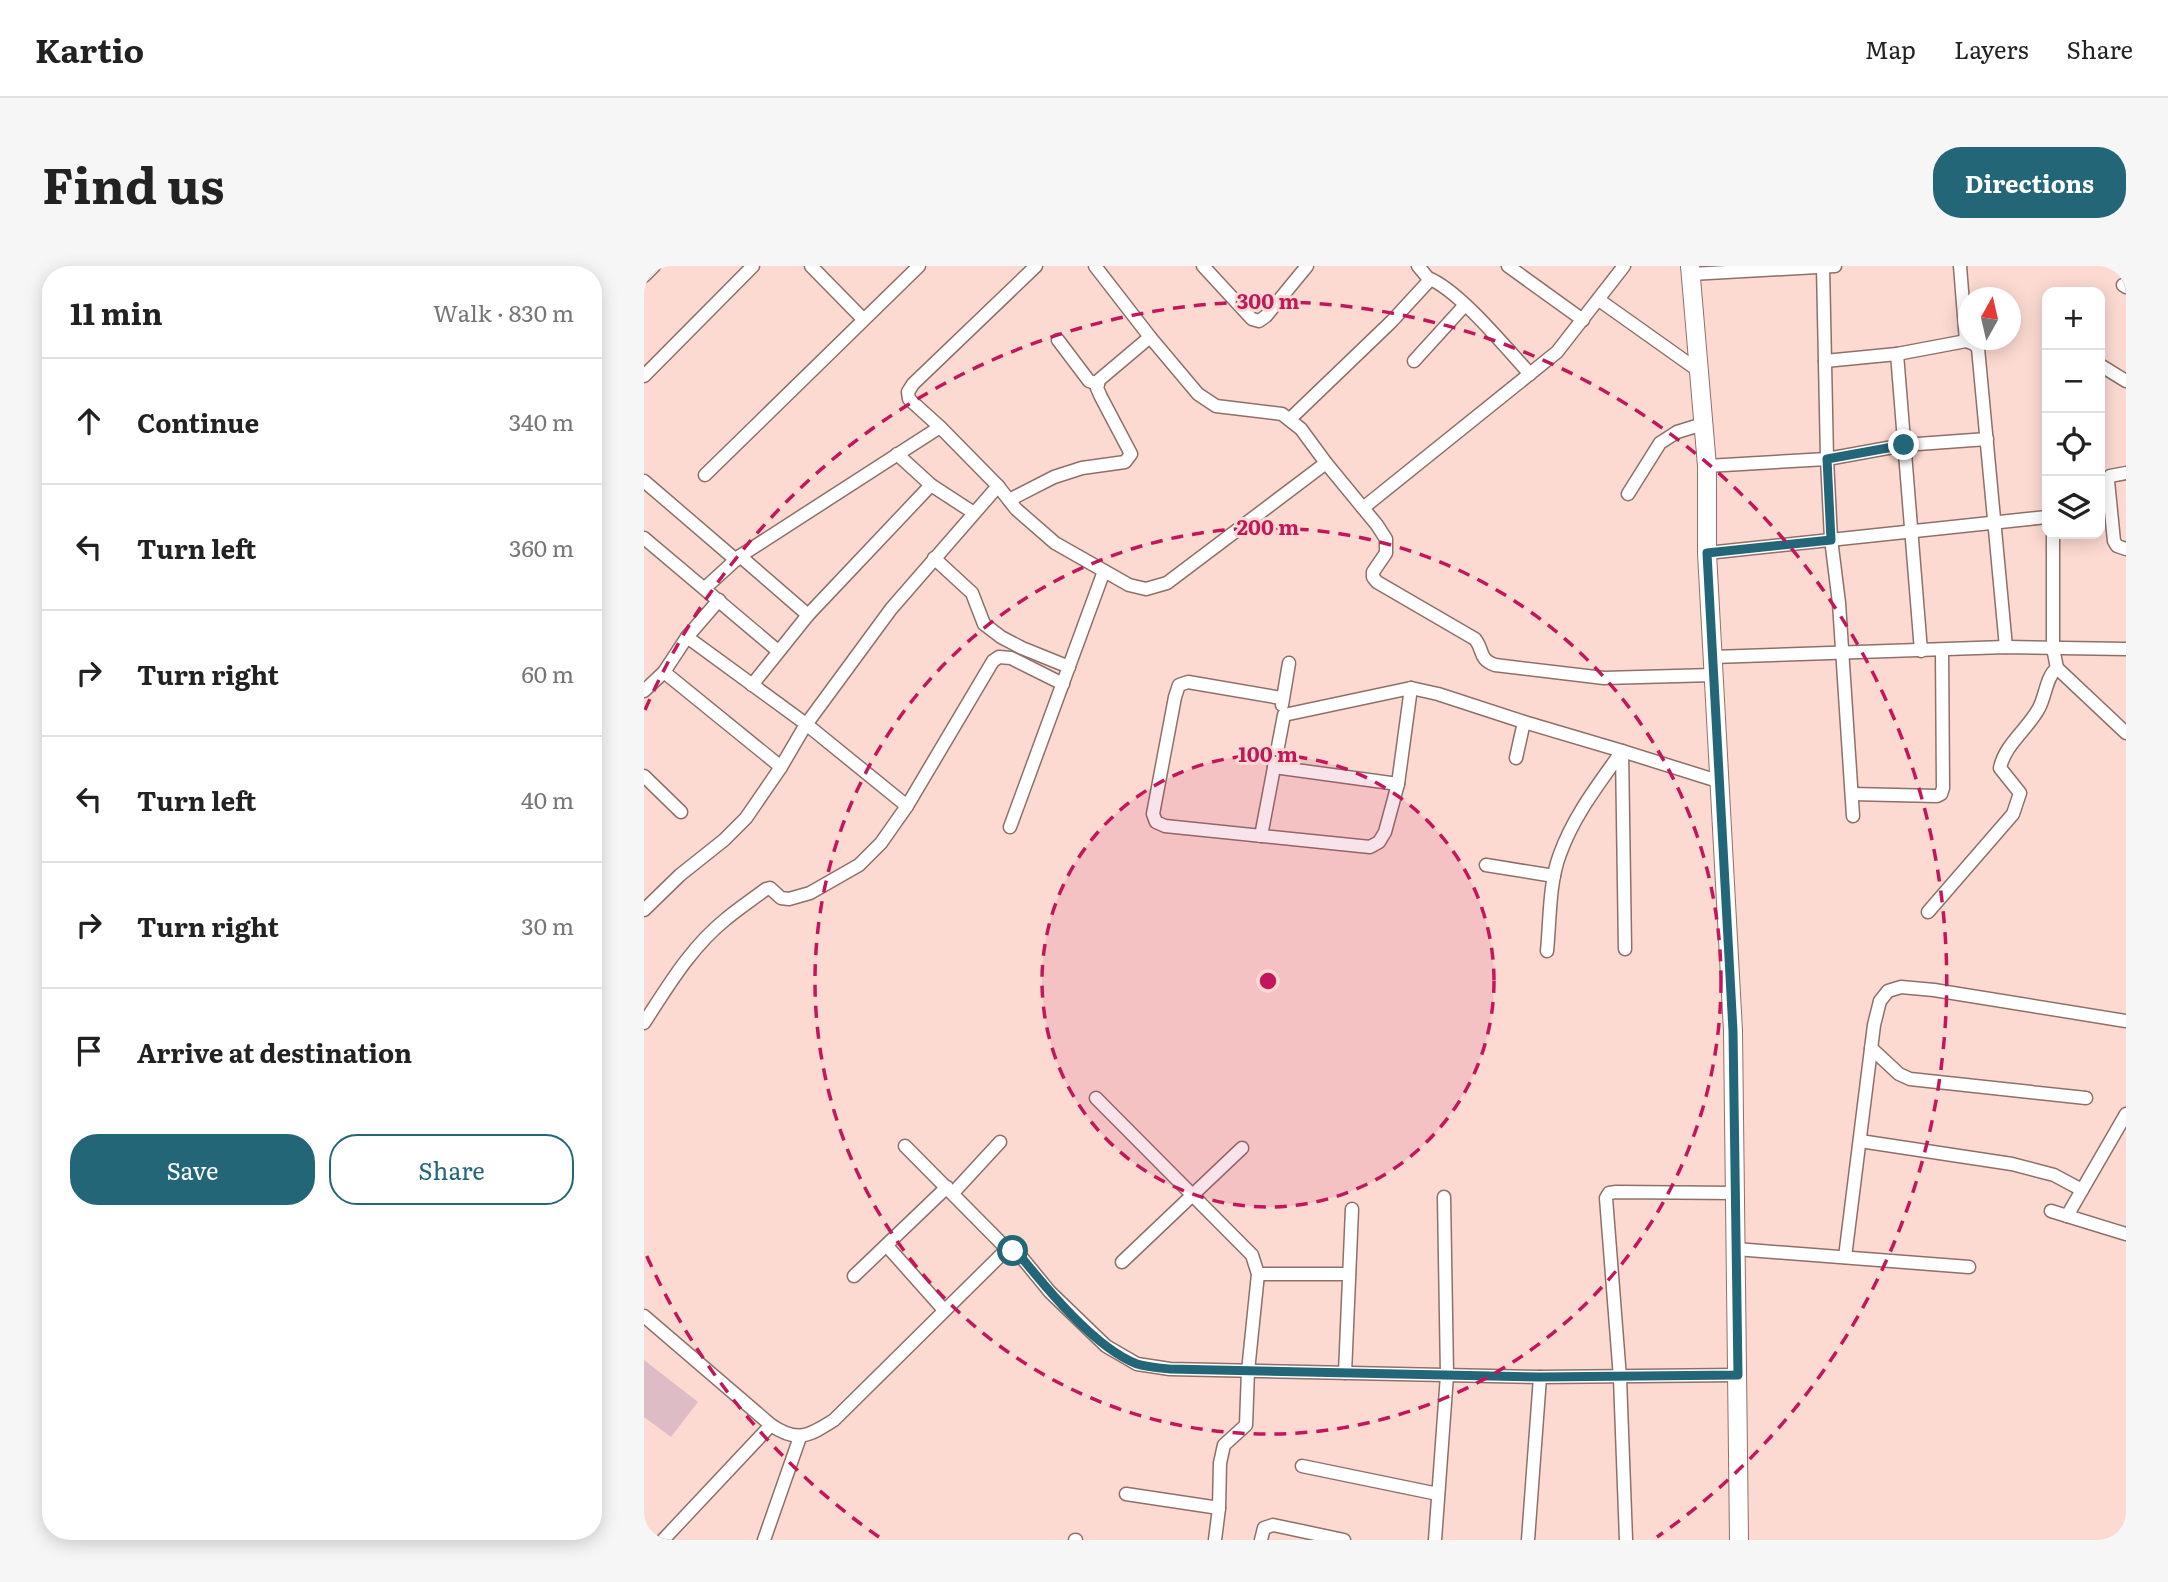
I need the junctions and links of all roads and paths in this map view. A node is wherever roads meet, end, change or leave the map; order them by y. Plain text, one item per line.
1 (654, 266) edge
2 (753, 266) edge
3 (811, 266) edge
4 (919, 266) edge
5 (1036, 266) edge
6 (1095, 266) edge
7 (1203, 266) edge
8 (1307, 266) edge
9 (1418, 266) edge
10 (1508, 266) edge
11 (1624, 266) edge
12 (1959, 266) edge
13 (1827, 267) edge
14 (1691, 270) edge
15 (644, 276) edge
16 (1428, 278) junction
17 (1961, 287) edge
18 (1599, 300) junction
19 (1464, 306) junction
20 (863, 319) junction
21 (1583, 320) junction
22 (1150, 337) junction
23 (1058, 340) dead end
24 (1958, 343) edge
25 (1978, 350) edge
26 (1897, 354) junction
27 (1414, 361) dead end
28 (1825, 361) junction
29 (2105, 368) edge
30 (1699, 371) junction
31 (1530, 374) junction
32 (644, 376) edge
33 (2126, 381) edge
34 (1098, 384) junction
35 (1290, 419) junction
36 (1703, 424) junction
37 (940, 427) junction
38 (1987, 439) junction
39 (1904, 445) junction
40 (897, 454) junction
41 (1827, 459) junction
42 (1326, 463) junction
43 (1707, 466) junction
44 (2126, 473) edge
45 (705, 475) dead end
46 (644, 481) edge
47 (931, 485) junction
48 (998, 486) junction
49 (1628, 494) dead end
50 (1009, 500) junction
51 (1363, 508) junction
52 (974, 513) junction
53 (2106, 513) edge
54 (2042, 517) edge
55 (1994, 522) junction
56 (1912, 530) junction
57 (644, 538) edge
58 (2053, 539) edge
59 (1831, 540) junction
60 (2126, 549) edge
61 (1707, 553) junction
62 (738, 558) junction
63 (934, 558) junction
64 (1104, 571) junction
65 (705, 588) junction
66 (719, 600) junction
67 (808, 615) junction
68 (687, 637) junction
69 (2006, 647) junction
70 (2053, 648) junction
71 (2126, 649) edge
72 (1942, 650) junction
73 (1842, 651) junction
74 (1921, 651) junction
75 (778, 652) junction
76 (1289, 663) dead end
77 (1713, 666) junction
78 (1069, 667) junction
79 (2057, 668) junction
80 (664, 672) junction
81 (1063, 684) junction
82 (752, 685) junction
83 (1411, 688) junction
84 (644, 691) edge
85 (1281, 698) junction
86 (1284, 715) junction
87 (1524, 722) junction
88 (806, 724) junction
89 (2126, 733) edge
90 (1622, 751) junction
91 (1516, 758) dead end
92 (1274, 766) junction
93 (781, 767) junction
94 (644, 776) edge
95 (1721, 782) junction
96 (1398, 784) junction
97 (1852, 794) junction
98 (907, 806) junction
99 (681, 812) dead end
100 (1853, 816) dead end
101 (1010, 827) dead end
102 (1261, 836) junction
103 (1486, 865) dead end
104 (1555, 876) junction
105 (644, 910) edge
106 (1928, 912) dead end
107 (1625, 949) dead end
108 (1547, 951) dead end
109 (2126, 1021) edge
110 (644, 1023) edge
111 (1871, 1048) junction
112 (1096, 1098) dead end
113 (2087, 1098) dead end
114 (2126, 1114) edge
115 (2120, 1137) edge
116 (1860, 1141) junction
117 (1000, 1142) dead end
118 (905, 1146) dead end
119 (1242, 1148) dead end
120 (950, 1190) junction
121 (2082, 1190) junction
122 (1736, 1193) junction
123 (1192, 1196) junction
124 (1444, 1196) dead end
125 (1352, 1209) dead end
126 (2050, 1211) dead end
127 (2067, 1216) junction
128 (2126, 1234) edge
129 (887, 1246) junction
130 (1736, 1249) junction
131 (1008, 1250) junction
132 (1845, 1257) junction
133 (1122, 1262) dead end
134 (1969, 1267) dead end
135 (1349, 1273) junction
136 (1258, 1274) junction
137 (854, 1276) dead end
138 (944, 1310) junction
139 (644, 1316) edge
140 (1248, 1371) junction
141 (1345, 1373) junction
142 (1447, 1375) junction
143 (1738, 1375) junction
144 (1540, 1377) junction
145 (1620, 1378) junction
146 (771, 1425) junction
147 (800, 1437) junction
148 (1302, 1466) dead end
149 (1126, 1494) dead end
150 (1438, 1494) junction
151 (1219, 1508) junction
152 (663, 1540) edge
153 (764, 1540) edge
154 (1215, 1540) edge
155 (1261, 1540) edge
156 (1343, 1540) edge
157 (1434, 1540) edge
158 (1528, 1540) edge
159 (1626, 1540) edge
160 (1739, 1540) edge

1 - 15 street
2 - 32 street
3 - 20 street
4 - 20 street
5 - 37 street
6 - 22 street
7 - 8 street
9 - 16 street
10 - 21 street
11 - 18 street
12 - 17 street
13 - 14 street
13 - 28 street
14 - 30 main road
16 - 19 street
16 - 35 street
18 - 21 street
18 - 30 street
19 - 27 street
19 - 31 street
20 - 45 street
21 - 31 street
22 - 34 street
22 - 35 street
23 - 34 street
24 - 26 street
25 - 38 street
26 - 28 street
26 - 39 street
28 - 41 street
29 - 33 street
30 - 36 main road
31 - 51 street
34 - 50 street
35 - 42 street
36 - 43 main road
36 - 49 street
37 - 40 street
37 - 48 street
38 - 39 street
38 - 55 street
39 - 41 street
39 - 56 street
40 - 47 street
40 - 62 street
41 - 43 street
41 - 59 street
42 - 51 street
42 - 64 street
43 - 61 main road
44 - 53 street
46 - 62 street
47 - 52 street
47 - 67 street
48 - 50 street
48 - 52 street
50 - 64 street
51 - 77 street
52 - 63 street
53 - 60 street
54 - 55 street
55 - 56 street
55 - 69 street
56 - 59 street
56 - 74 street
57 - 65 street
58 - 70 street
59 - 61 street
59 - 73 street
61 - 77 main road
62 - 65 street
62 - 67 street
63 - 78 street
63 - 88 street
64 - 78 street
65 - 66 street
66 - 68 street
66 - 75 street
67 - 75 street
68 - 80 street
68 - 82 street
69 - 70 street
69 - 72 street
70 - 71 street
70 - 79 street
72 - 74 street
72 - 97 street
73 - 74 street
73 - 77 street
73 - 97 street
75 - 82 street
76 - 85 street
77 - 95 main road
78 - 81 street
79 - 89 street
79 - 106 street
80 - 84 street
80 - 93 street
81 - 98 street
81 - 101 street
82 - 88 street
83 - 86 street
83 - 87 street
83 - 96 street
85 - 86 street
85 - 102 street
86 - 92 street
87 - 90 street
87 - 91 street
88 - 93 street
88 - 98 street
90 - 95 street
90 - 104 street
90 - 107 street
92 - 96 street
92 - 102 street
93 - 105 street
94 - 99 street
95 - 122 main road
96 - 102 street
97 - 100 street
98 - 110 street
103 - 104 street
104 - 108 street
109 - 111 street
111 - 113 street
111 - 116 street
112 - 123 street
114 - 115 street
115 - 121 street
116 - 121 street
116 - 132 street
117 - 120 street
118 - 120 street
119 - 123 street
120 - 129 street
120 - 131 street
121 - 127 street
122 - 130 main road
122 - 145 street
123 - 133 street
123 - 136 street
124 - 142 street
125 - 135 street
126 - 127 street
127 - 128 street
129 - 137 street
129 - 138 street
130 - 132 street
130 - 143 main road
131 - 138 street
131 - 140 street
132 - 134 street
135 - 136 street
135 - 141 street
136 - 140 street
138 - 147 street
139 - 146 street
140 - 141 street
140 - 151 street
141 - 142 street
142 - 144 street
142 - 150 street
143 - 145 street
143 - 160 main road
144 - 145 street
144 - 158 street
145 - 159 street
146 - 147 street
146 - 152 street
147 - 153 street
148 - 150 street
149 - 151 street
150 - 157 street
151 - 154 street
155 - 156 street

